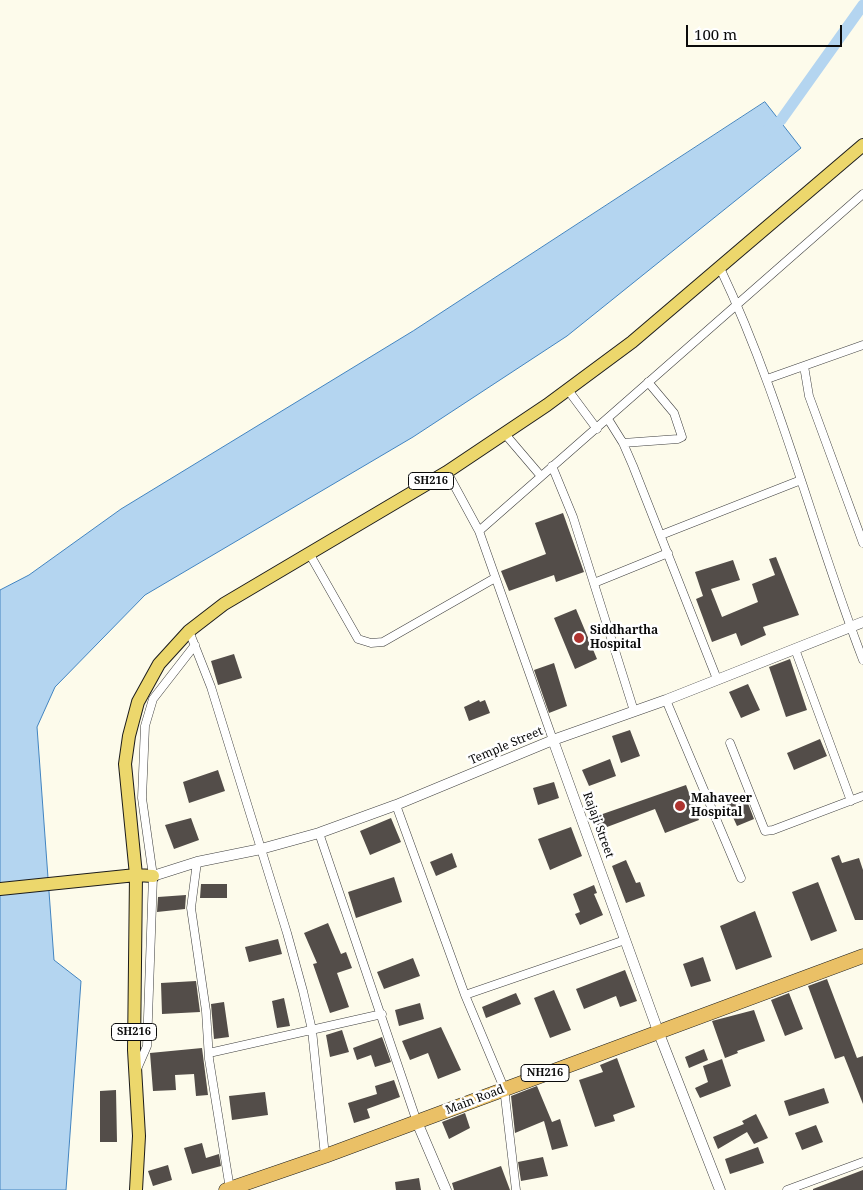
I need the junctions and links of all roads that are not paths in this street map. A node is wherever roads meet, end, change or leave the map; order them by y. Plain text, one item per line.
1 (863, 145) edge
2 (863, 194) edge
3 (720, 268) junction
4 (738, 305) junction
5 (863, 345) edge
6 (804, 366) junction
7 (767, 379) junction
8 (648, 382) junction
9 (568, 390) junction
10 (608, 419) junction
11 (597, 429) junction
12 (505, 434) junction
13 (623, 443) junction
14 (552, 466) junction
15 (446, 472) junction
16 (540, 475) junction
17 (801, 480) junction
18 (479, 531) junction
19 (661, 535) junction
20 (863, 543) edge
21 (309, 553) junction
22 (668, 553) junction
23 (496, 578) junction
24 (594, 583) junction
25 (863, 622) edge
26 (850, 627) junction
27 (189, 631) junction
28 (195, 645) junction
29 (795, 649) junction
30 (863, 660) edge
31 (717, 679) junction
32 (666, 700) junction
33 (634, 711) junction
34 (554, 740) junction
35 (730, 743) dead end
36 (863, 796) edge
37 (851, 801) junction
38 (396, 806) junction
39 (319, 833) junction
40 (261, 849) junction
41 (197, 862) junction
42 (136, 874) junction
43 (153, 876) junction
44 (741, 878) dead end
45 (0, 889) edge
46 (625, 940) junction
47 (863, 956) edge
48 (465, 995) junction
49 (382, 1014) junction
50 (312, 1030) junction
51 (658, 1031) junction
52 (209, 1053) junction
53 (136, 1072) junction
54 (504, 1088) junction
55 (417, 1122) junction
56 (325, 1156) junction
57 (863, 1162) edge
58 (228, 1189) edge
59 (136, 1190) edge
60 (446, 1190) edge
61 (516, 1190) edge
62 (720, 1190) edge
63 (788, 1190) edge

1 - 3 main road, SH216
2 - 4 street
3 - 4 street
3 - 9 main road, SH216
4 - 7 street
4 - 8 street
5 - 6 street
6 - 7 street
6 - 20 street
7 - 17 street
8 - 10 street
8 - 13 street
9 - 11 street
9 - 12 main road, SH216
10 - 11 street
10 - 13 street
11 - 14 street
12 - 15 main road, SH216
12 - 16 street
13 - 19 street
14 - 16 street
14 - 24 street
15 - 18 street, Rajaji Street
15 - 21 main road, SH216
16 - 18 street
17 - 19 street
17 - 26 street
18 - 23 street, Rajaji Street
19 - 22 street
21 - 23 street
21 - 27 main road, SH216
22 - 24 street
22 - 31 street
23 - 34 street, Rajaji Street
24 - 33 street
25 - 26 street, Temple Street
26 - 29 street, Temple Street
26 - 30 street
27 - 28 street
27 - 42 main road, SH216
28 - 40 street
28 - 43 street
29 - 31 street, Temple Street
29 - 37 street
31 - 32 street, Temple Street
32 - 33 street, Temple Street
32 - 44 street
33 - 34 street, Temple Street
34 - 38 street, Temple Street
34 - 46 street, Rajaji Street
35 - 37 street
36 - 37 street
38 - 39 street, Temple Street
38 - 48 street
39 - 40 street, Temple Street
39 - 49 street
40 - 41 street, Temple Street
40 - 50 street
41 - 43 street, Temple Street
41 - 52 street
42 - 43 main road
42 - 45 main road
42 - 53 main road, SH216
43 - 53 street
46 - 48 street
46 - 51 street, Rajaji Street
47 - 51 highway, Main Road / NH216
48 - 54 street
49 - 50 street
49 - 55 street
50 - 52 street
50 - 56 street
51 - 54 highway, Main Road / NH216
51 - 62 street, Rajaji Street
52 - 58 street
53 - 59 main road, SH216
54 - 55 highway, Main Road / NH216
54 - 61 street
55 - 56 highway, Main Road / NH216
55 - 60 street
56 - 58 highway, Main Road / NH216
57 - 63 street

